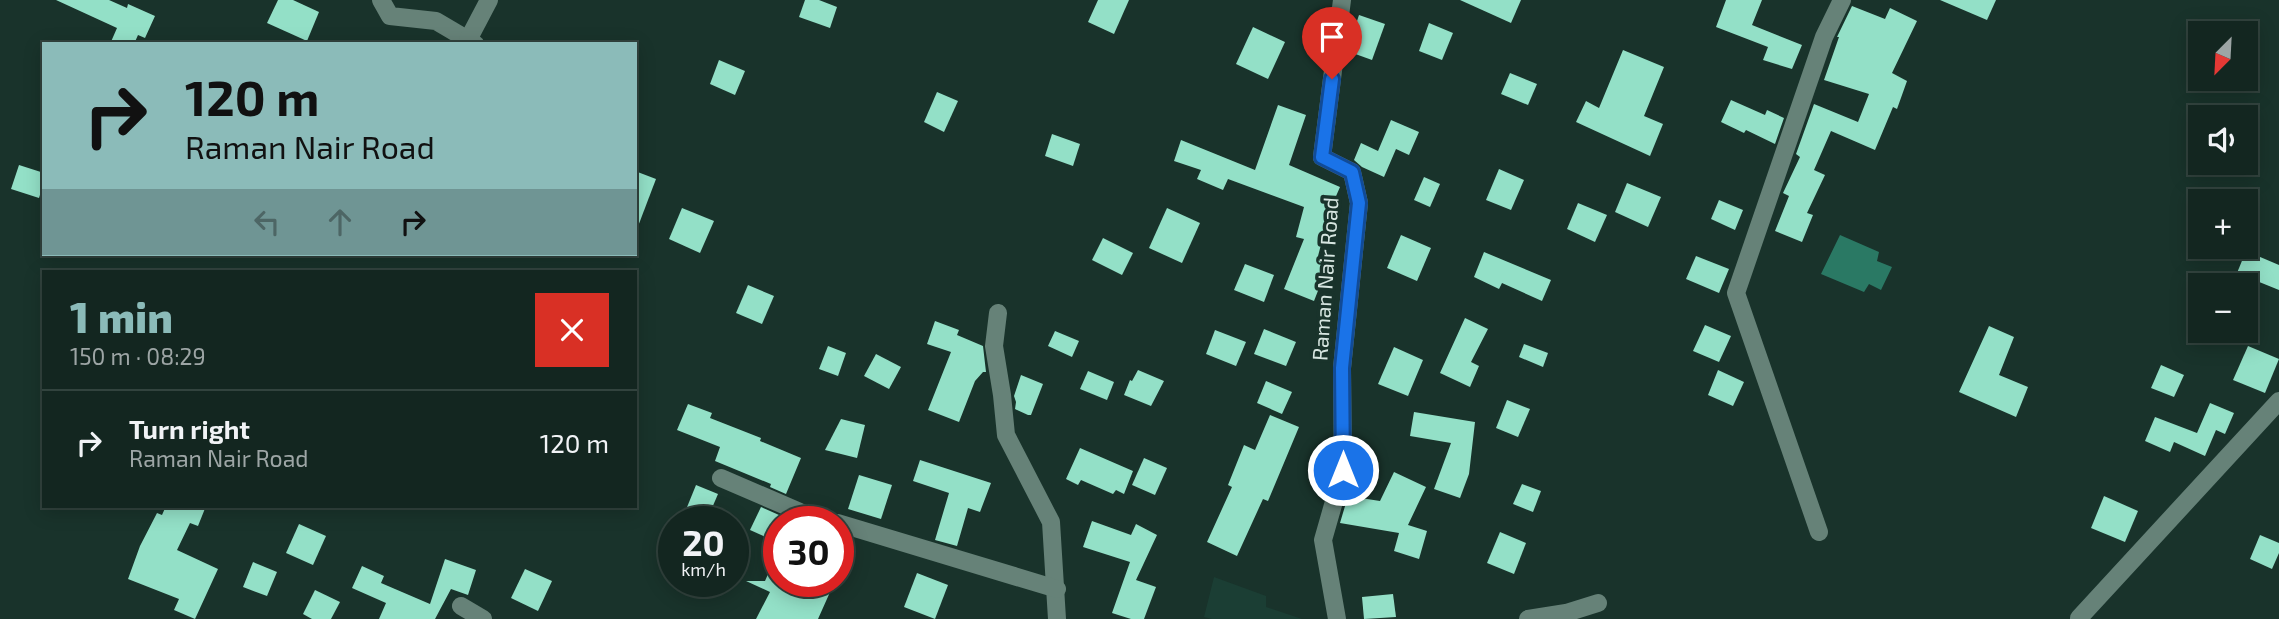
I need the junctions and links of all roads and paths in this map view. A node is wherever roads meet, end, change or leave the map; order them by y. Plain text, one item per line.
1 (381, 0) edge
2 (489, 0) edge
3 (1342, 0) edge
4 (1842, 0) edge
5 (472, 42) edge
6 (998, 313) dead end
7 (2279, 401) edge
8 (721, 478) dead end
9 (786, 506) edge
10 (854, 528) edge
11 (1819, 532) dead end
12 (1056, 589) junction
13 (1598, 603) dead end
14 (461, 606) dead end
15 (2079, 618) edge
16 (483, 619) edge
17 (1057, 619) edge
18 (1337, 619) edge
19 (1528, 619) edge

1 - 5 street
2 - 5 street
3 - 18 street, Raman Nair Road
4 - 11 street
6 - 12 street
7 - 15 street
8 - 9 street
10 - 12 street
12 - 17 street
13 - 19 street
14 - 16 street

